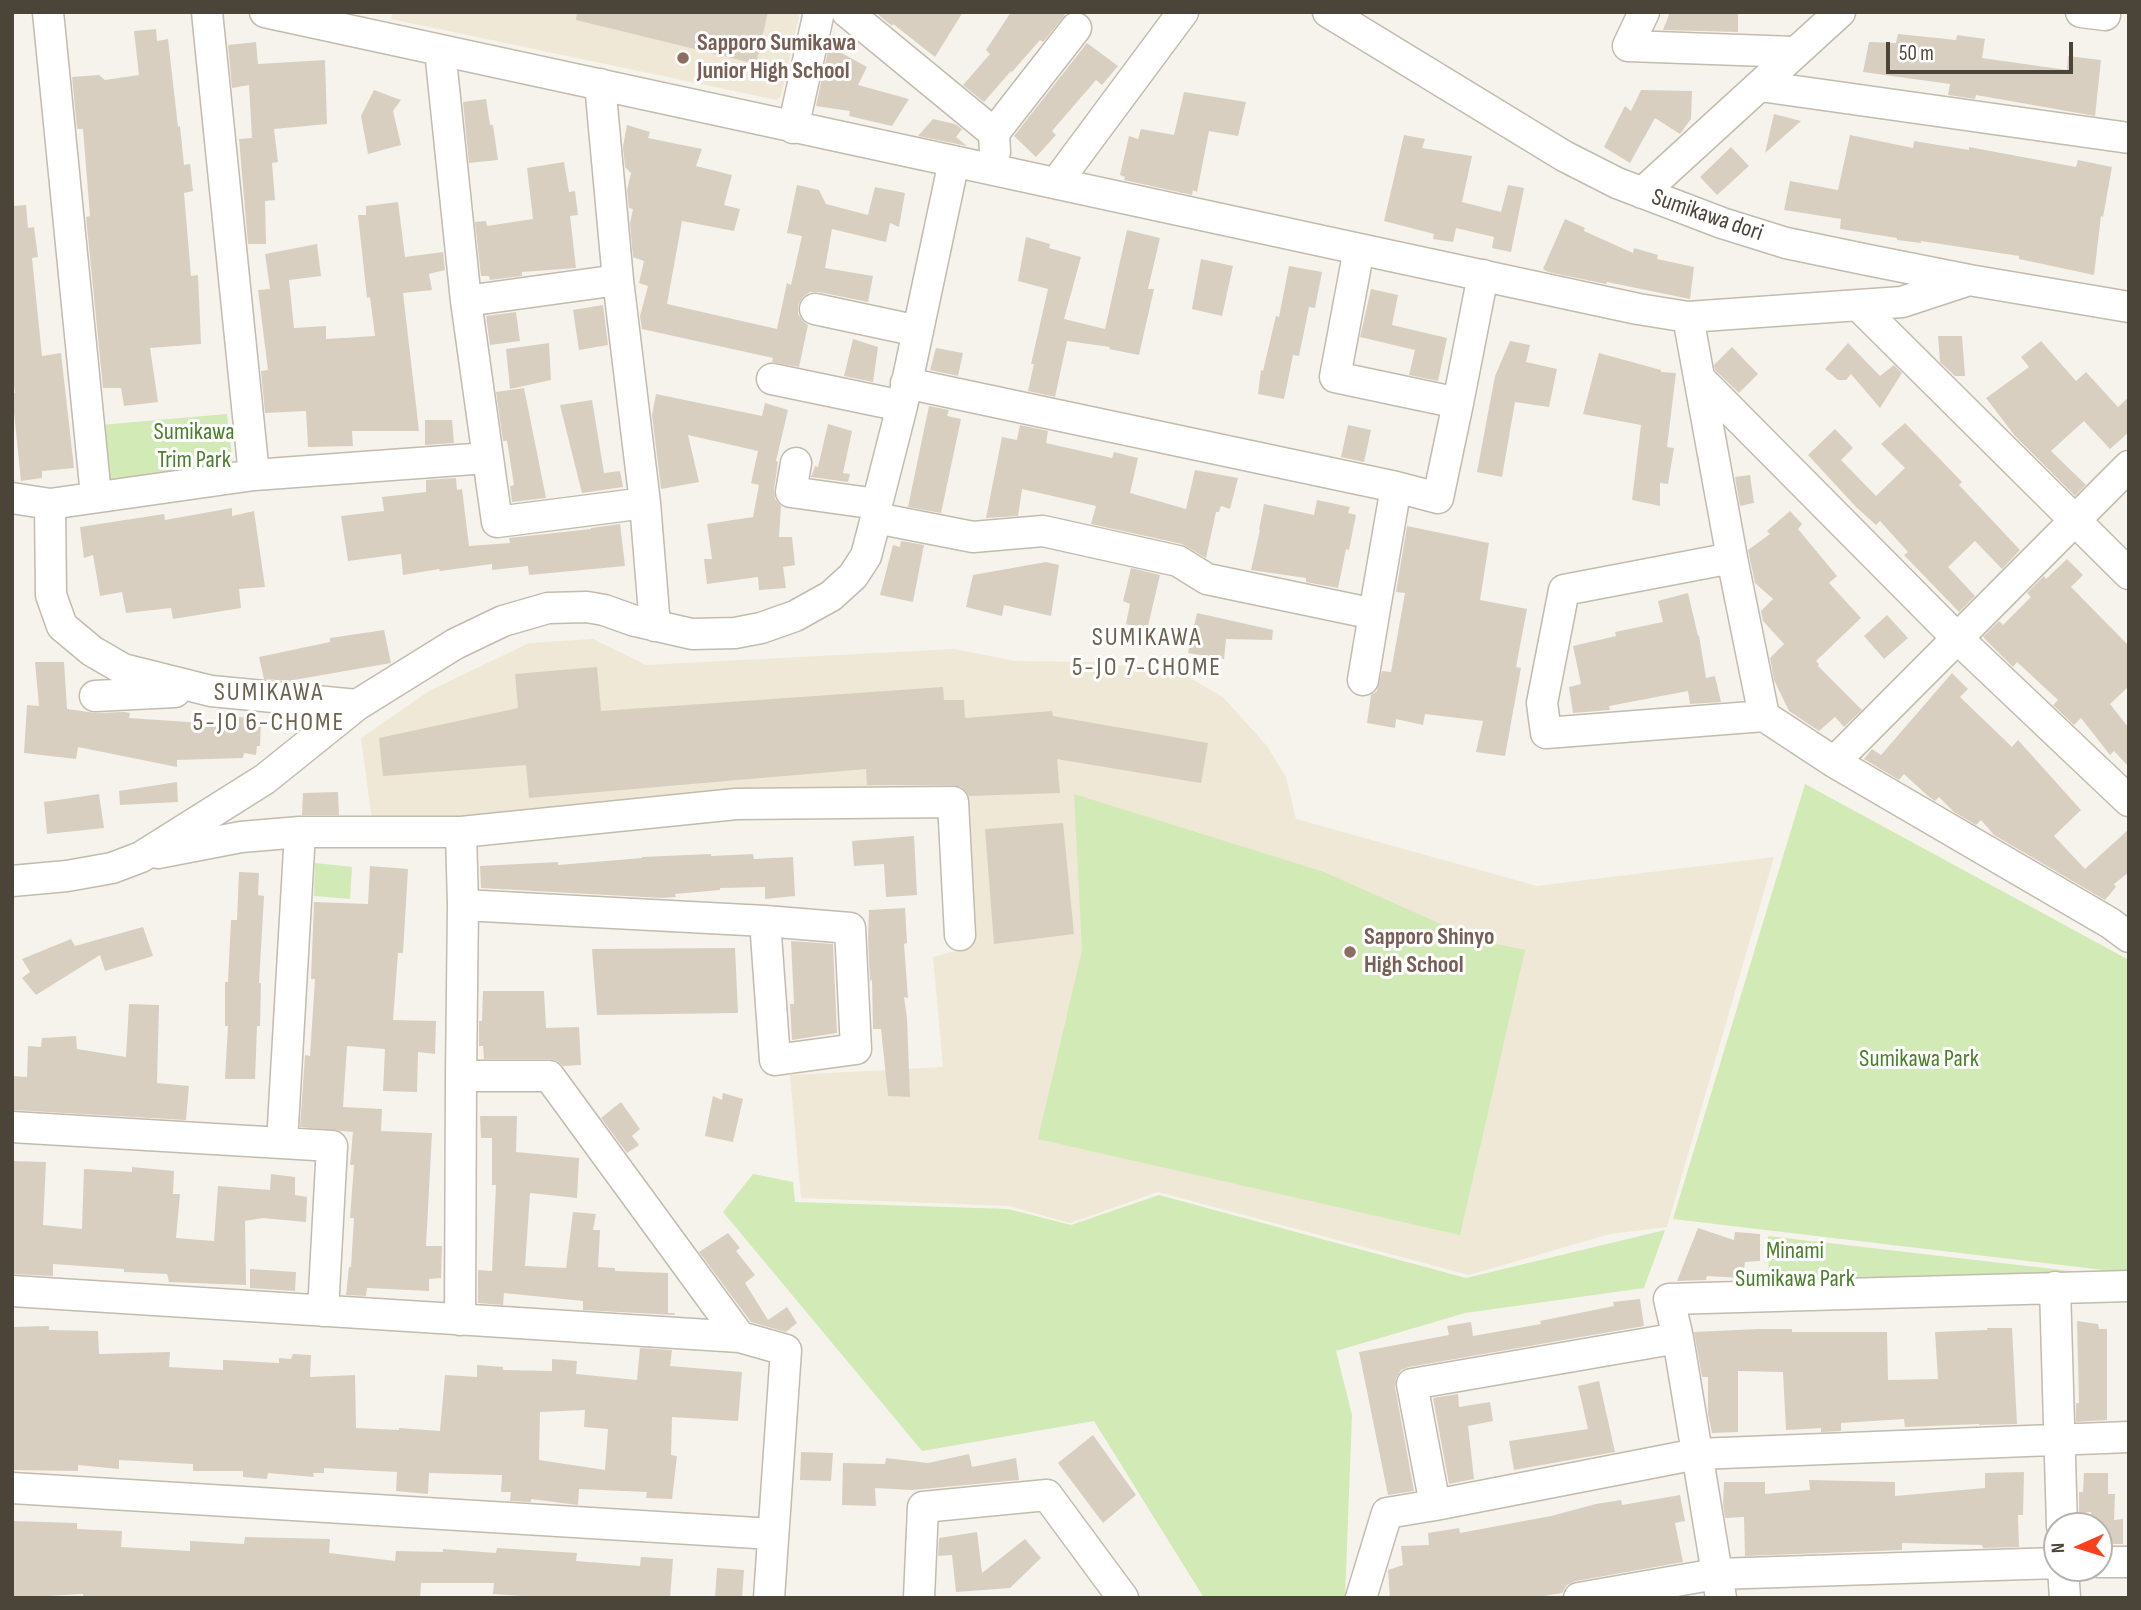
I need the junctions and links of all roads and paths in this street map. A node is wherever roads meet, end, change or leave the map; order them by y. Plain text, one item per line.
1 (48, 12) edge
2 (207, 12) edge
3 (265, 12) edge
4 (819, 12) edge
5 (847, 12) edge
6 (1183, 12) edge
7 (1328, 12) edge
8 (1644, 12) edge
9 (1840, 12) edge
10 (1076, 28) dead end
11 (440, 50) junction
12 (1795, 52) junction
13 (600, 84) junction
14 (1760, 86) junction
15 (793, 128) junction
16 (994, 133) junction
17 (2129, 138) edge
18 (954, 161) junction
19 (996, 170) junction
20 (1056, 183) junction
21 (1630, 188) junction
22 (1359, 249) junction
23 (1483, 275) junction
24 (618, 280) junction
25 (1969, 280) junction
26 (466, 301) junction
27 (1860, 306) junction
28 (2129, 307) edge
29 (815, 309) dead end
30 (1688, 317) junction
31 (918, 331) junction
32 (1699, 378) junction
33 (772, 379) dead end
34 (904, 394) junction
35 (1458, 403) junction
36 (487, 458) junction
37 (796, 463) dead end
38 (2129, 466) edge
39 (254, 475) junction
40 (1396, 487) junction
41 (96, 496) junction
42 (12, 498) edge
43 (645, 503) junction
44 (50, 504) junction
45 (877, 511) junction
46 (2075, 522) junction
47 (1732, 558) junction
48 (2129, 574) edge
49 (1374, 614) junction
50 (655, 626) junction
51 (1957, 638) junction
52 (1363, 680) dead end
53 (211, 691) junction
54 (95, 695) dead end
55 (357, 705) junction
56 (1764, 716) junction
57 (1834, 762) junction
58 (2129, 801) edge
59 (300, 832) junction
60 (461, 832) junction
61 (141, 857) junction
62 (12, 881) edge
63 (463, 905) junction
64 (765, 921) junction
65 (2122, 921) edge
66 (960, 935) dead end
67 (461, 1076) junction
68 (12, 1128) edge
69 (282, 1143) junction
70 (2129, 1286) edge
71 (2055, 1287) junction
72 (12, 1291) edge
73 (323, 1311) junction
74 (460, 1320) junction
75 (740, 1337) junction
76 (1678, 1339) junction
77 (2129, 1437) edge
78 (2059, 1438) junction
79 (1697, 1454) junction
80 (12, 1489) edge
81 (1435, 1505) junction
82 (2062, 1512) edge
83 (773, 1534) junction
84 (2043, 1564) edge
85 (1719, 1586) edge
86 (769, 1598) edge
87 (919, 1598) edge
88 (1123, 1598) edge
89 (1361, 1598) edge
90 (1579, 1598) edge

1 - 41 street
2 - 39 street
3 - 11 street
4 - 15 street
5 - 16 street
6 - 20 street
7 - 21 street, Sumikawa dori
8 - 12 street
9 - 12 street
10 - 16 street
11 - 13 street
11 - 26 street
12 - 14 street
13 - 15 street
13 - 24 street
14 - 17 street
14 - 21 street
15 - 18 street
16 - 19 street
18 - 19 street
18 - 31 street
19 - 20 street
20 - 22 street
21 - 25 street, Sumikawa dori
22 - 23 street
22 - 35 street
23 - 30 street
23 - 35 street
24 - 26 street
24 - 43 street
25 - 27 street
25 - 28 street, Sumikawa dori
26 - 36 street
27 - 30 street
27 - 46 street
29 - 31 street
30 - 32 street
31 - 34 street
32 - 47 street
32 - 51 street
33 - 34 street
34 - 40 street
34 - 45 street
35 - 40 street
36 - 39 street
36 - 43 street
37 - 45 street
38 - 46 street
39 - 41 street
40 - 49 street
41 - 44 street
42 - 44 street
43 - 50 street
44 - 53 street
45 - 49 street
45 - 50 street
46 - 48 street
46 - 51 street
47 - 56 street
47 - 56 street
49 - 52 street
50 - 55 street
51 - 57 street
51 - 58 street
53 - 54 street
53 - 55 street
55 - 61 street
56 - 57 street
57 - 65 street
59 - 60 street
59 - 61 street
59 - 69 street
60 - 63 street
60 - 66 street
61 - 62 street
63 - 64 street
63 - 67 street
64 - 64 street
67 - 74 street
67 - 75 street
68 - 69 street
69 - 73 street
70 - 71 street
71 - 76 street
71 - 78 street
72 - 73 street
73 - 74 street
74 - 75 street
75 - 83 street
76 - 79 street
76 - 81 street
77 - 78 street
78 - 79 street
78 - 82 street
79 - 81 street
79 - 85 street
80 - 83 street
81 - 89 street
83 - 86 street
84 - 85 street
85 - 90 street
87 - 88 street

